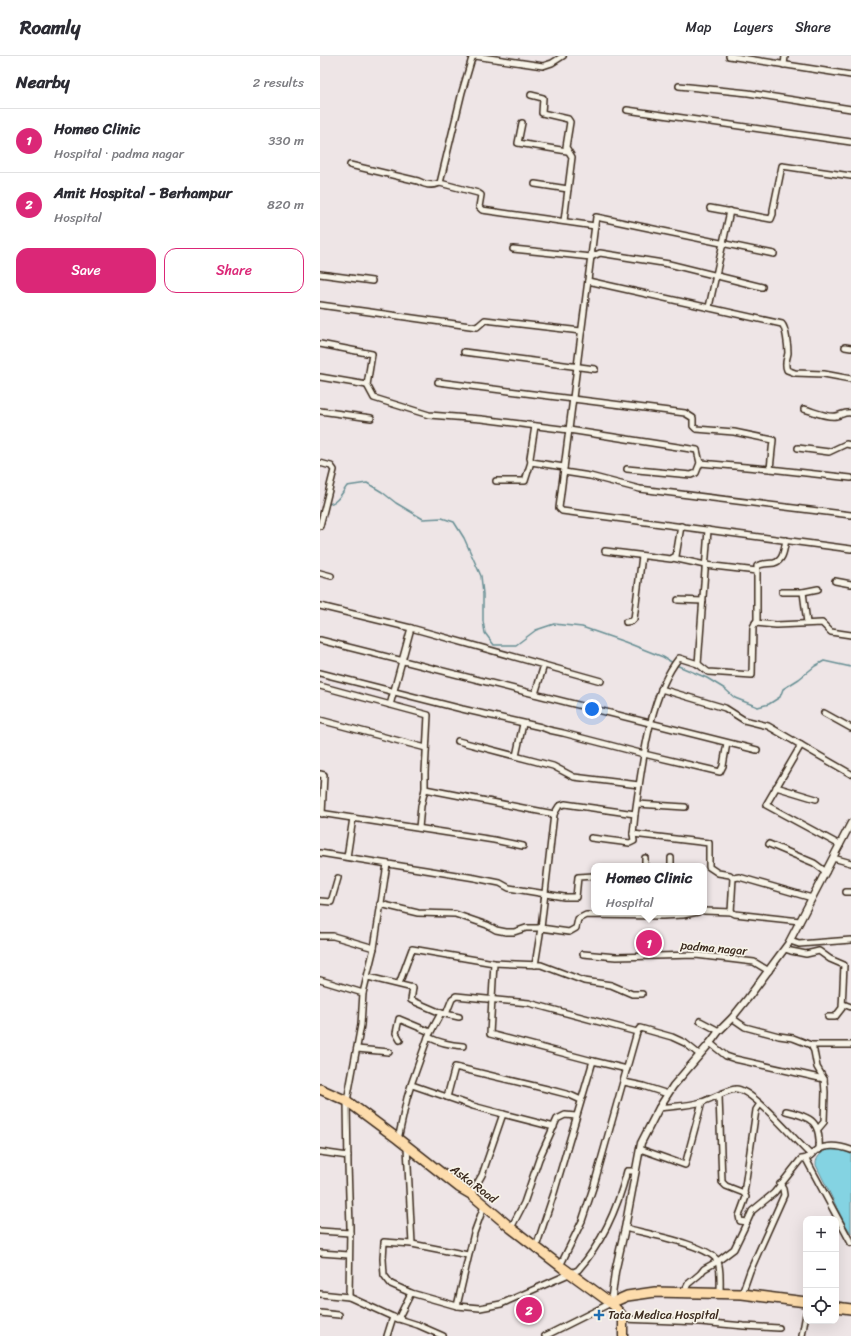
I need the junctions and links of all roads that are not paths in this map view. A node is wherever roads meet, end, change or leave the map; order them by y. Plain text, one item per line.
1 (563, 56) edge
2 (729, 56) edge
3 (785, 56) edge
4 (784, 65) junction
5 (851, 75) edge
6 (679, 86) dead end
7 (531, 95) dead end
8 (851, 109) edge
9 (627, 110) dead end
10 (522, 124) dead end
11 (851, 142) edge
12 (567, 150) junction
13 (350, 165) dead end
14 (851, 176) edge
15 (440, 183) junction
16 (535, 184) dead end
17 (568, 189) junction
18 (710, 208) dead end
19 (730, 211) junction
20 (564, 221) junction
21 (595, 226) junction
22 (723, 243) junction
23 (513, 249) dead end
24 (774, 254) dead end
25 (591, 257) junction
26 (320, 274) edge
27 (716, 276) junction
28 (372, 281) dead end
29 (588, 281) junction
30 (762, 287) dead end
31 (320, 304) edge
32 (709, 307) junction
33 (581, 331) junction
34 (320, 344) edge
35 (845, 347) dead end
36 (851, 348) edge
37 (464, 352) dead end
38 (577, 366) junction
39 (595, 369) dead end
40 (320, 377) edge
41 (851, 379) edge
42 (438, 382) dead end
43 (367, 385) junction
44 (573, 400) junction
45 (804, 409) dead end
46 (320, 411) edge
47 (851, 413) edge
48 (371, 418) dead end
49 (535, 426) junction
50 (569, 430) junction
51 (851, 445) edge
52 (798, 448) dead end
53 (531, 462) junction
54 (320, 463) edge
55 (700, 463) junction
56 (564, 469) junction
57 (627, 469) dead end
58 (770, 469) junction
59 (851, 478) edge
60 (496, 482) dead end
61 (851, 515) edge
62 (320, 526) edge
63 (680, 526) junction
64 (708, 530) junction
65 (786, 540) junction
66 (851, 549) edge
67 (605, 551) dead end
68 (642, 556) junction
69 (674, 558) junction
70 (705, 565) junction
71 (758, 571) junction
72 (320, 573) edge
73 (331, 576) dead end
74 (835, 582) dead end
75 (851, 584) edge
76 (818, 589) dead end
77 (782, 592) dead end
78 (803, 592) junction
79 (678, 600) dead end
80 (703, 601) junction
81 (320, 606) edge
82 (626, 622) dead end
83 (755, 623) junction
84 (807, 623) junction
85 (411, 628) junction
86 (851, 635) edge
87 (320, 640) edge
88 (402, 660) junction
89 (698, 664) junction
90 (544, 665) junction
91 (320, 673) edge
92 (601, 681) dead end
93 (320, 686) edge
94 (661, 689) junction
95 (393, 691) junction
96 (535, 694) junction
97 (390, 704) junction
98 (824, 713) dead end
99 (320, 720) edge
100 (651, 723) junction
101 (523, 724) junction
102 (851, 728) edge
103 (458, 741) dead end
104 (727, 743) junction
105 (801, 745) junction
106 (426, 748) junction
107 (757, 750) dead end
108 (644, 754) junction
109 (516, 756) junction
110 (320, 774) edge
111 (851, 774) edge
112 (639, 785) junction
113 (776, 787) junction
114 (426, 789) junction
115 (816, 799) dead end
116 (637, 804) junction
117 (686, 807) dead end
118 (321, 814) edge
119 (554, 814) junction
120 (635, 814) junction
121 (353, 818) junction
122 (851, 823) edge
123 (419, 828) junction
124 (633, 834) junction
125 (591, 838) dead end
126 (769, 844) dead end
127 (840, 844) junction
128 (523, 846) dead end
129 (320, 853) edge
130 (347, 857) junction
131 (645, 858) dead end
132 (671, 858) dead end
133 (833, 858) junction
134 (645, 863) edge
135 (671, 863) edge
136 (851, 863) edge
137 (386, 864) junction
138 (826, 872) junction
139 (591, 876) edge
140 (338, 878) dead end
141 (733, 878) junction
142 (545, 894) junction
143 (812, 898) junction
144 (320, 901) edge
145 (380, 904) junction
146 (707, 911) edge
147 (731, 912) junction
148 (591, 915) edge
149 (800, 921) junction
150 (541, 928) junction
151 (320, 936) edge
152 (851, 940) edge
153 (790, 941) junction
154 (374, 948) junction
155 (785, 948) junction
156 (583, 954) dead end
157 (494, 962) junction
158 (535, 964) junction
159 (769, 971) junction
160 (368, 976) junction
161 (320, 980) edge
162 (399, 984) junction
163 (363, 993) junction
164 (642, 994) dead end
165 (491, 999) junction
166 (842, 1004) junction
167 (851, 1007) edge
168 (443, 1014) junction
169 (460, 1017) dead end
170 (828, 1017) dead end
171 (732, 1018) junction
172 (700, 1021) dead end
173 (719, 1031) junction
174 (637, 1032) junction
175 (429, 1034) junction
176 (400, 1040) dead end
177 (710, 1043) junction
178 (811, 1045) junction
179 (851, 1045) edge
180 (463, 1046) dead end
181 (357, 1049) junction
182 (389, 1052) dead end
183 (700, 1056) junction
184 (593, 1061) junction
185 (627, 1069) junction
186 (824, 1079) junction
187 (624, 1082) junction
188 (320, 1083) edge
189 (412, 1085) junction
190 (320, 1089) edge
191 (668, 1094) junction
192 (719, 1096) junction
193 (447, 1097) junction
194 (348, 1098) junction
195 (581, 1100) junction
196 (702, 1102) junction
197 (760, 1104) junction
198 (659, 1108) junction
199 (786, 1110) dead end
200 (503, 1114) junction
201 (576, 1116) junction
202 (554, 1127) junction
203 (818, 1129) junction
204 (399, 1135) junction
205 (407, 1147) junction
206 (640, 1149) junction
207 (819, 1150) junction
208 (851, 1150) edge
209 (320, 1152) edge
210 (811, 1155) junction
211 (348, 1156) junction
212 (806, 1159) junction
213 (636, 1171) junction
214 (780, 1184) junction
215 (744, 1193) junction
216 (471, 1194) junction
217 (484, 1206) junction
218 (747, 1222) junction
219 (511, 1228) junction
220 (625, 1228) junction
221 (320, 1231) edge
222 (350, 1233) junction
223 (851, 1241) edge
224 (412, 1244) junction
225 (536, 1247) junction
226 (320, 1253) edge
227 (349, 1255) junction
228 (468, 1255) junction
229 (718, 1261) junction
230 (560, 1266) junction
231 (570, 1274) junction
232 (684, 1292) junction
233 (720, 1293) junction
234 (320, 1294) edge
235 (411, 1294) junction
236 (742, 1294) junction
237 (349, 1297) junction
238 (803, 1302) edge
239 (611, 1303) junction
240 (457, 1306) junction
241 (839, 1307) edge
242 (851, 1309) edge
243 (320, 1313) edge
244 (339, 1315) dead end
245 (395, 1318) junction
246 (623, 1319) junction
247 (804, 1324) edge
248 (778, 1328) dead end
249 (624, 1335) edge
250 (387, 1336) edge
251 (442, 1336) edge
252 (545, 1336) edge
253 (802, 1336) edge

1 - 15 street
2 - 4 street
3 - 4 street
4 - 5 street
6 - 8 street
7 - 12 street
9 - 11 street
10 - 12 street
12 - 17 street
13 - 15 street
14 - 19 street
15 - 20 street
16 - 17 street
17 - 20 street
18 - 19 street
19 - 22 street
20 - 21 street
21 - 22 street
21 - 25 street
22 - 24 street
22 - 27 street
23 - 25 street
25 - 27 street
25 - 29 street
26 - 28 street
27 - 30 street
27 - 32 street
29 - 32 street
29 - 33 street
31 - 33 street
32 - 41 street
33 - 38 street
34 - 43 street
35 - 36 street
37 - 38 street
38 - 39 street
38 - 44 street
40 - 43 street
42 - 44 street
43 - 49 street
44 - 50 street
44 - 58 street
45 - 47 street
46 - 48 street
49 - 50 street
49 - 53 street
50 - 55 street
50 - 56 street
51 - 52 street
53 - 56 street
53 - 60 street
54 - 62 street
55 - 57 street
55 - 58 street
56 - 61 street
56 - 63 street
58 - 59 street
63 - 64 street
63 - 69 street
64 - 65 street
64 - 70 street
65 - 66 street
65 - 71 street
67 - 68 street
68 - 69 street
68 - 82 street
69 - 70 street
70 - 71 street
70 - 80 street
71 - 83 street
72 - 73 street
74 - 75 street
76 - 78 street
77 - 78 street
78 - 84 street
79 - 80 street
80 - 89 street
81 - 85 street
83 - 84 street
83 - 89 street
84 - 86 street
85 - 88 street
85 - 90 street
87 - 88 street
88 - 95 street
88 - 96 street
89 - 94 street
90 - 92 street
90 - 96 street
91 - 95 street
93 - 97 street
94 - 100 street
94 - 105 street
95 - 97 street
95 - 101 street
96 - 100 street
97 - 106 street
98 - 102 street
99 - 106 street
100 - 104 street
100 - 108 street
101 - 108 street
101 - 109 street
103 - 109 street
104 - 107 street
104 - 108 street
105 - 111 street
105 - 113 street
106 - 114 street
108 - 112 street
109 - 112 street
110 - 118 street
112 - 116 street
113 - 115 street
113 - 127 street
114 - 119 street
114 - 123 street
116 - 117 street
116 - 120 street
118 - 121 street
119 - 120 street
119 - 142 street
120 - 124 street
121 - 123 street
121 - 130 street
122 - 127 street
123 - 128 street
124 - 125 street
124 - 141 street
126 - 138 street
127 - 133 street
129 - 130 street
130 - 137 street
131 - 134 street
132 - 135 street
133 - 136 street
133 - 138 street
137 - 142 street
137 - 145 street
138 - 143 street
139 - 142 street
140 - 144 street
141 - 143 street
141 - 147 street
142 - 150 street
143 - 149 street
145 - 150 street
145 - 154 street
146 - 147 street
147 - 149 street
148 - 150 street
149 - 153 street
150 - 158 street
151 - 154 street
152 - 153 street
153 - 155 street
154 - 160 street
155 - 159 street
155 - 166 street
156 - 159 street, padma nagar
157 - 158 street
157 - 162 street
157 - 165 street
158 - 164 street
159 - 171 street
160 - 162 street
160 - 163 street
161 - 163 street
162 - 168 street
163 - 181 street
165 - 168 street
165 - 174 street
165 - 184 street
166 - 167 street
166 - 170 street
168 - 169 street
168 - 175 street
171 - 173 street
171 - 178 street
172 - 173 street
173 - 177 street
174 - 183 street
174 - 185 street
175 - 176 street
175 - 180 street
175 - 189 street
177 - 183 street
177 - 186 street
178 - 179 street
178 - 186 street
181 - 182 street
181 - 194 street
183 - 191 street
184 - 185 street
184 - 195 street
185 - 187 street
186 - 203 street
187 - 191 street
187 - 230 street
188 - 194 highway
189 - 193 street
189 - 204 street
190 - 194 highway, Aska Road
191 - 198 street
192 - 196 street
192 - 197 street
192 - 215 street
193 - 195 street
193 - 200 street
194 - 204 highway
194 - 205 highway, Aska Road
194 - 211 street
195 - 201 street
196 - 198 street
196 - 206 street
197 - 210 street
197 - 215 street
198 - 206 street
199 - 203 street
200 - 202 street
200 - 216 street
201 - 202 street
201 - 225 street
202 - 219 street
203 - 207 street
204 - 216 highway
205 - 216 highway, Aska Road
205 - 224 street
206 - 213 street
207 - 208 street
207 - 210 street
209 - 211 street
210 - 212 street
211 - 222 street
212 - 214 street
212 - 223 street
213 - 220 street
213 - 231 street
214 - 218 street
214 - 236 street
215 - 218 street
216 - 217 highway, Aska Road
217 - 219 highway, Aska Road
217 - 228 street
218 - 229 street
219 - 225 highway, Aska Road
220 - 229 street
220 - 239 street
221 - 222 street
222 - 227 street
224 - 228 street
224 - 235 street
225 - 230 highway, Aska Road
226 - 227 street
227 - 237 street
228 - 240 street
229 - 232 street
229 - 233 street
230 - 231 highway, Aska Road
231 - 239 highway, Aska Road
231 - 240 street
232 - 233 highway
232 - 239 highway
233 - 236 highway
234 - 237 street
235 - 240 street
235 - 245 street
236 - 238 highway
237 - 245 street
239 - 246 main road
239 - 252 street
241 - 242 highway
243 - 244 street
245 - 250 street
245 - 251 street
246 - 248 street
246 - 249 main road
247 - 253 street

